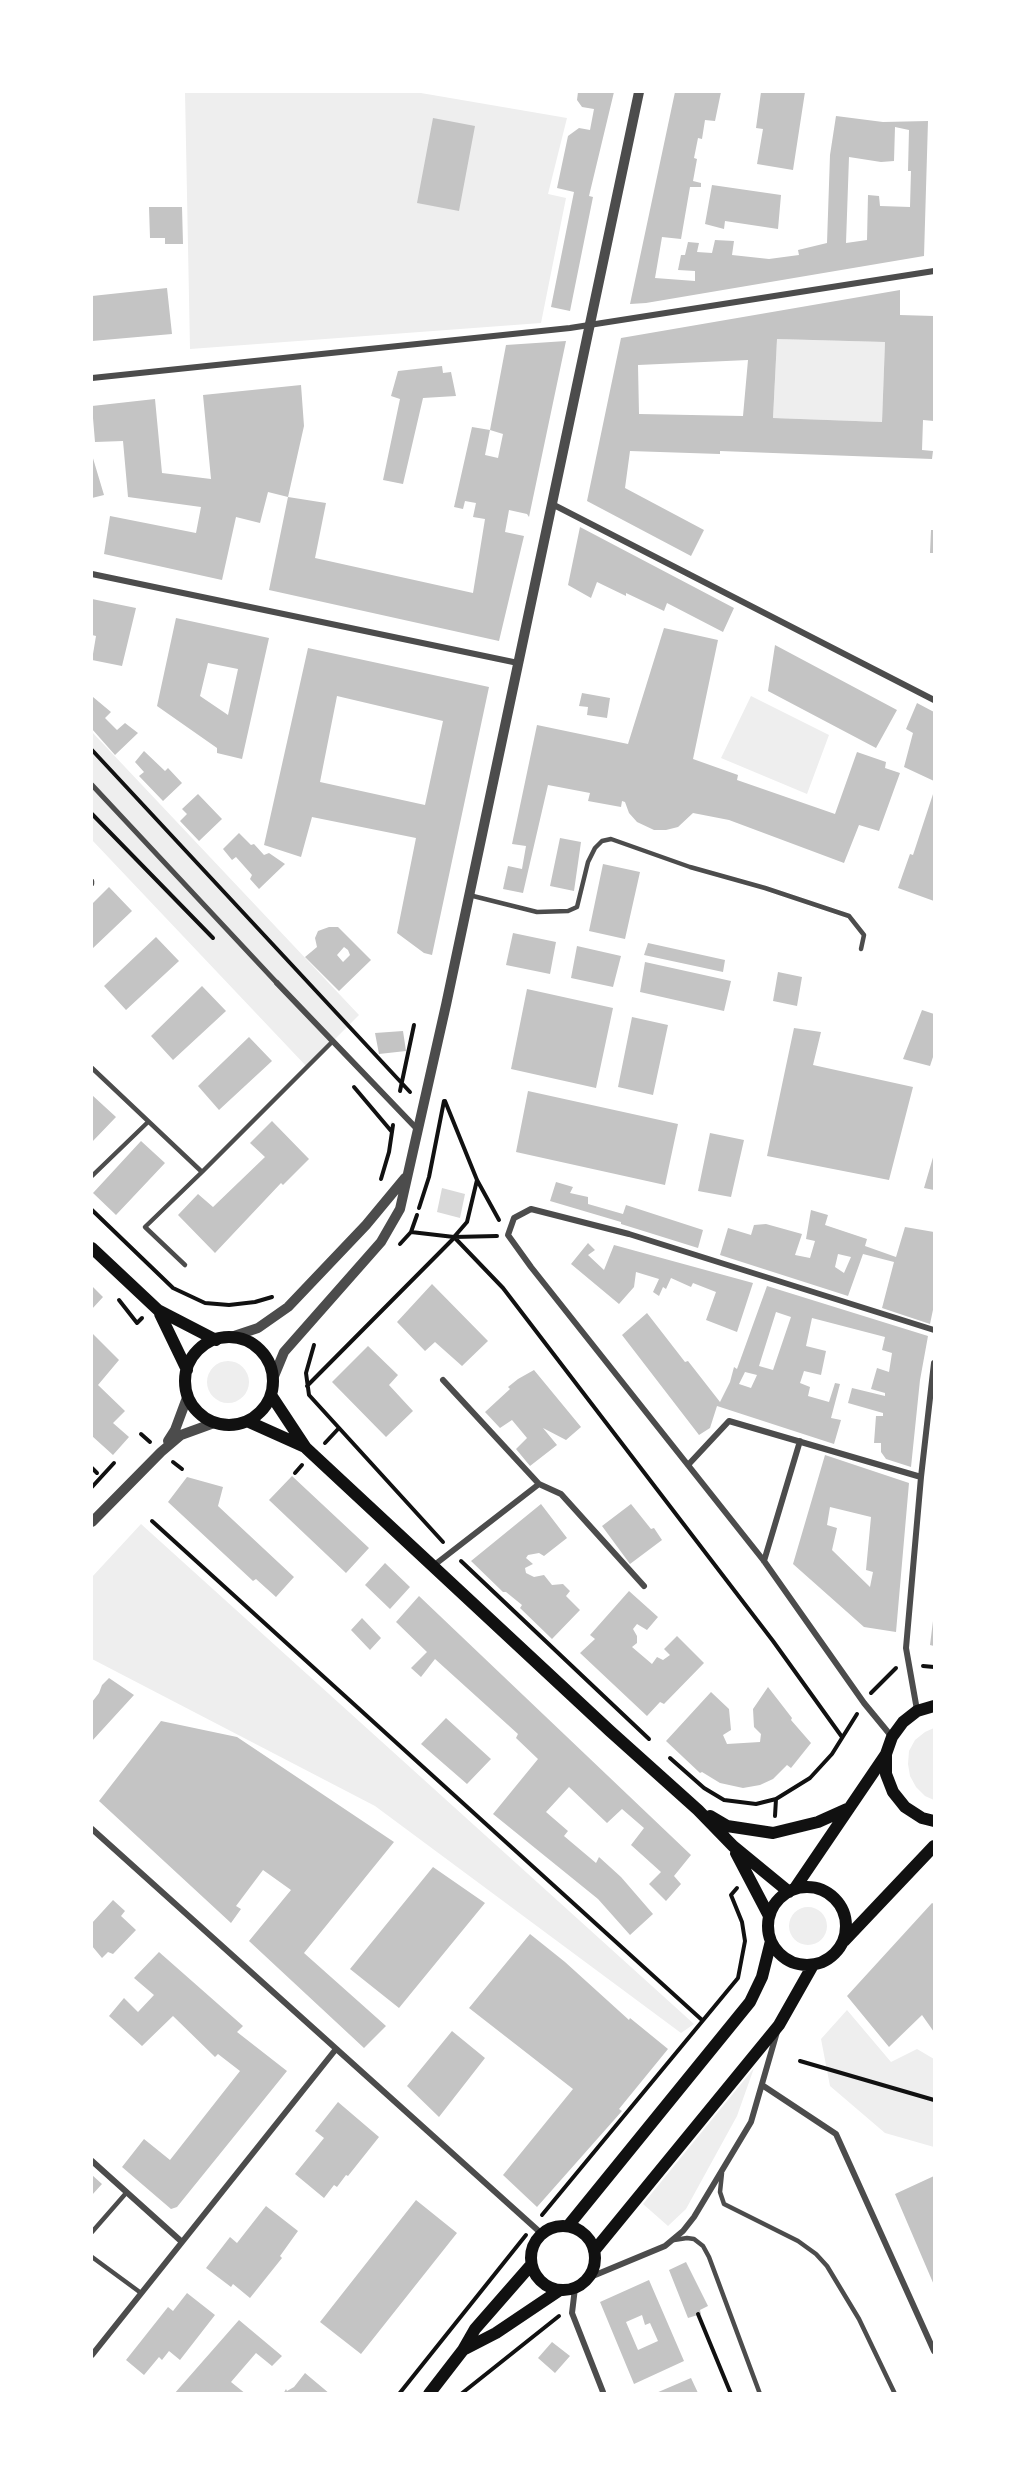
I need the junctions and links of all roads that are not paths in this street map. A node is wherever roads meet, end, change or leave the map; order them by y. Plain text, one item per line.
1 (639, 92) edge
2 (934, 271) edge
3 (590, 325) junction
4 (92, 378) edge
5 (552, 504) junction
6 (92, 574) edge
7 (518, 663) junction
8 (934, 700) edge
9 (92, 785) edge
10 (469, 895) junction
11 (861, 949) dead end
12 (277, 983) joint
13 (332, 1042) junction
14 (93, 1073) edge
15 (148, 1122) junction
16 (418, 1130) junction
17 (202, 1172) junction
18 (407, 1175) junction
19 (92, 1176) edge
20 (92, 1248) edge
21 (185, 1265) dead end
22 (158, 1310) junction
23 (934, 1330) edge
24 (222, 1339) junction
25 (934, 1363) edge
26 (187, 1370) junction
27 (443, 1380) dead end
28 (272, 1381) junction
29 (188, 1395) junction
30 (271, 1395) junction
31 (247, 1421) junction
32 (214, 1423) junction
33 (800, 1441) junction
34 (306, 1448) junction
35 (161, 1452) junction
36 (688, 1465) junction
37 (921, 1477) junction
38 (539, 1484) junction
39 (92, 1522) edge
40 (764, 1562) junction
41 (433, 1566) junction
42 (644, 1586) dead end
43 (934, 1706) edge
44 (917, 1711) junction
45 (892, 1737) junction
46 (886, 1754) junction
47 (849, 1809) junction
48 (698, 1810) junction
49 (934, 1821) edge
50 (92, 1829) edge
51 (733, 1846) junction
52 (934, 1846) edge
53 (792, 1890) junction
54 (769, 1916) junction
55 (771, 1941) junction
56 (843, 1941) junction
57 (813, 1965) junction
58 (779, 2025) junction
59 (336, 2049) junction
60 (762, 2085) junction
61 (92, 2161) edge
62 (723, 2170) junction
63 (127, 2192) junction
64 (568, 2226) junction
65 (538, 2230) junction
66 (92, 2232) edge
67 (674, 2240) junction
68 (182, 2242) junction
69 (594, 2251) junction
70 (92, 2257) edge
71 (531, 2265) junction
72 (588, 2278) junction
73 (575, 2288) junction
74 (560, 2290) junction
75 (141, 2293) junction
76 (464, 2350) junction
77 (934, 2351) edge
78 (92, 2355) edge
79 (603, 2392) edge
80 (429, 2394) edge
81 (759, 2394) edge
82 (895, 2394) edge

1 - 3 street
2 - 3 street
3 - 4 street
3 - 5 street
5 - 7 street
5 - 8 street
6 - 7 street
7 - 10 street
9 - 12 street
10 - 11 lane
10 - 16 street
12 - 13 street
13 - 16 street
13 - 17 lane
14 - 15 lane
15 - 17 lane
15 - 19 lane
16 - 18 street
17 - 21 lane
18 - 24 street
18 - 28 street
20 - 22 main road
22 - 24 main road
22 - 26 main road
23 - 36 street
24 - 26 main road
24 - 28 main road
25 - 37 street
26 - 29 main road
27 - 38 street
28 - 30 main road
29 - 32 main road
29 - 35 street
30 - 31 main road
30 - 34 main road
31 - 32 main road
31 - 34 main road
32 - 35 street
33 - 36 street
33 - 37 street
33 - 40 street
34 - 41 main road
35 - 39 street
36 - 40 street
37 - 44 street
38 - 41 street
38 - 42 street
40 - 45 street
41 - 48 main road
43 - 44 main road
44 - 45 main road
45 - 46 main road
46 - 47 main road
46 - 49 main road
47 - 48 main road
47 - 53 main road
48 - 51 main road
50 - 59 street
51 - 53 main road
51 - 54 main road
52 - 56 main road
53 - 54 main road
53 - 56 main road
54 - 55 main road
55 - 57 main road
55 - 64 main road
56 - 57 main road
57 - 58 main road
58 - 60 street
58 - 69 main road
59 - 65 street
59 - 68 street
60 - 62 street
60 - 77 street
61 - 63 street
62 - 67 street
62 - 82 lane
63 - 66 lane
63 - 68 street
64 - 65 main road
64 - 69 main road
65 - 71 main road
67 - 72 street
67 - 81 lane
68 - 75 street
69 - 72 main road
70 - 75 lane
71 - 74 main road
71 - 76 main road
72 - 73 main road
73 - 74 main road
73 - 79 street
74 - 76 main road
75 - 78 street
76 - 80 main road

